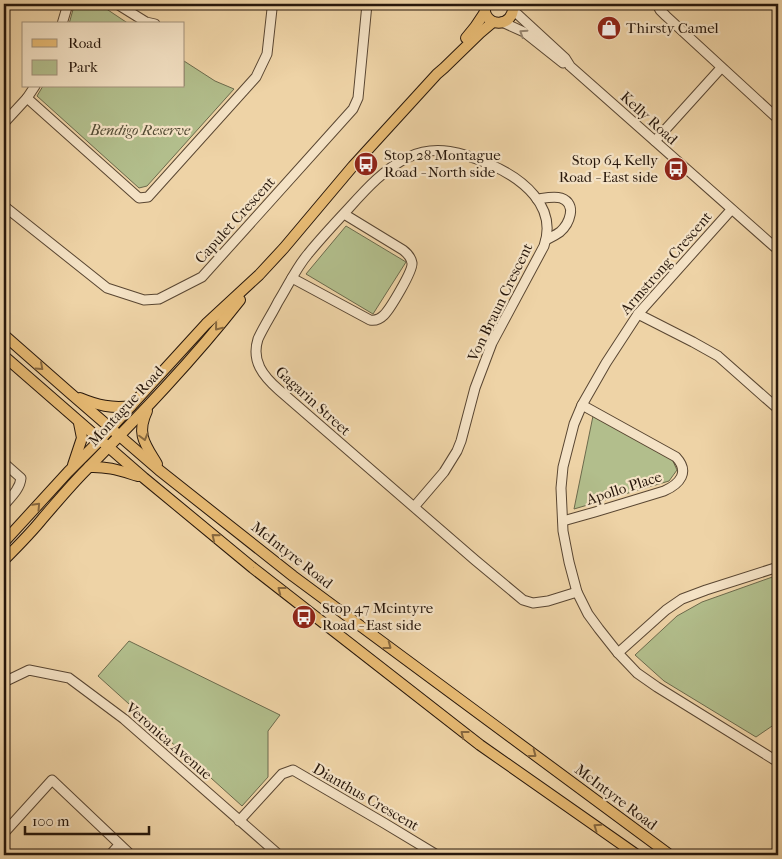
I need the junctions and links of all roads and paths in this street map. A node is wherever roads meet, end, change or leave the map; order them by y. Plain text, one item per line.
1 (68, 4) edge
2 (117, 4) edge
3 (272, 4) edge
4 (367, 4) edge
5 (657, 4) edge
6 (485, 6) edge
7 (514, 6) edge
8 (63, 22) edge
9 (146, 22) edge
10 (498, 22) junction
11 (570, 66) junction
12 (721, 68) junction
13 (437, 74) junction
14 (34, 88) edge
15 (27, 98) junction
16 (778, 119) edge
17 (4, 123) edge
18 (654, 141) junction
19 (480, 160) joint
20 (537, 199) junction
21 (4, 206) edge
22 (731, 210) junction
23 (344, 214) junction
24 (546, 240) junction
25 (778, 250) edge
26 (259, 275) junction
27 (292, 278) junction
28 (638, 314) junction
29 (4, 334) edge
30 (4, 356) edge
31 (70, 394) junction
32 (152, 401) junction
33 (582, 404) junction
34 (131, 406) junction
35 (778, 409) edge
36 (79, 423) junction
37 (111, 428) junction
38 (120, 436) junction
39 (100, 440) junction
40 (108, 448) junction
41 (4, 463) edge
42 (89, 467) junction
43 (71, 469) junction
44 (162, 471) junction
45 (144, 478) junction
46 (4, 504) edge
47 (414, 507) junction
48 (562, 520) junction
49 (4, 542) edge
50 (6, 554) edge
51 (778, 568) edge
52 (577, 592) junction
53 (618, 653) junction
54 (4, 682) edge
55 (778, 762) edge
56 (239, 820) junction
57 (4, 832) edge
58 (119, 845) junction
59 (110, 855) edge
60 (131, 855) edge
61 (279, 855) edge
62 (437, 855) edge
63 (637, 855) edge
64 (670, 855) edge

1 - 8 street
2 - 9 street
3 - 15 street
4 - 21 street, Capulet Crescent
5 - 12 street
6 - 10 main road
6 - 13 main road, Montague Road
7 - 10 main road, Montague Road
7 - 11 street, Kelly Road
11 -> 10 street, Kelly Road
10 - 13 main road, Montague Road
11 - 18 street, Kelly Road
12 - 16 street
12 - 18 street
13 - 26 main road, Montague Road
14 - 15 street
15 - 17 street
18 - 22 street, Kelly Road
19 - 20 street, Von Braun Crescent
19 - 23 street, Gagarin Street
20 - 24 street, Von Braun Crescent
20 - 24 street, Von Braun Crescent
22 - 25 street, Kelly Road
22 - 28 street, Armstrong Crescent
23 - 27 street, Gagarin Street
23 - 27 street
24 - 47 street, Von Braun Crescent
26 -> 32 main road, Montague Road
26 - 34 main road, Montague Road
27 - 47 street, Gagarin Street
28 - 33 street, Armstrong Crescent
28 - 35 street
29 -> 31 main road, McIntyre Road
30 - 36 main road
31 - 34 main road
31 - 37 main road, McIntyre Road
32 - 38 main road, Montague Road
32 -> 44 main road
33 - 48 street, Armstrong Crescent
33 - 48 street, Apollo Place
34 - 37 main road, Montague Road
36 - 39 main road
36 - 43 main road
37 - 38 main road, McIntyre Road
37 - 39 main road, Montague Road
38 - 40 main road, Montague Road
38 - 44 main road, McIntyre Road
39 - 40 main road
39 - 43 main road, Montague Road
40 - 42 main road, Montague Road
40 - 45 main road
41 - 46 street
42 - 45 main road
42 - 50 main road, Montague Road
49 -> 43 main road, Montague Road
44 -> 64 main road, McIntyre Road
63 -> 45 main road
47 - 52 street, Gagarin Street
48 - 52 street, Armstrong Crescent
51 - 53 street
52 - 53 street, Armstrong Crescent
53 - 55 street, Armstrong Crescent
54 - 56 street, Veronica Avenue
56 - 61 street, Veronica Avenue
56 - 62 street, Dianthus Crescent
57 - 58 street
58 - 59 street
58 - 60 street

